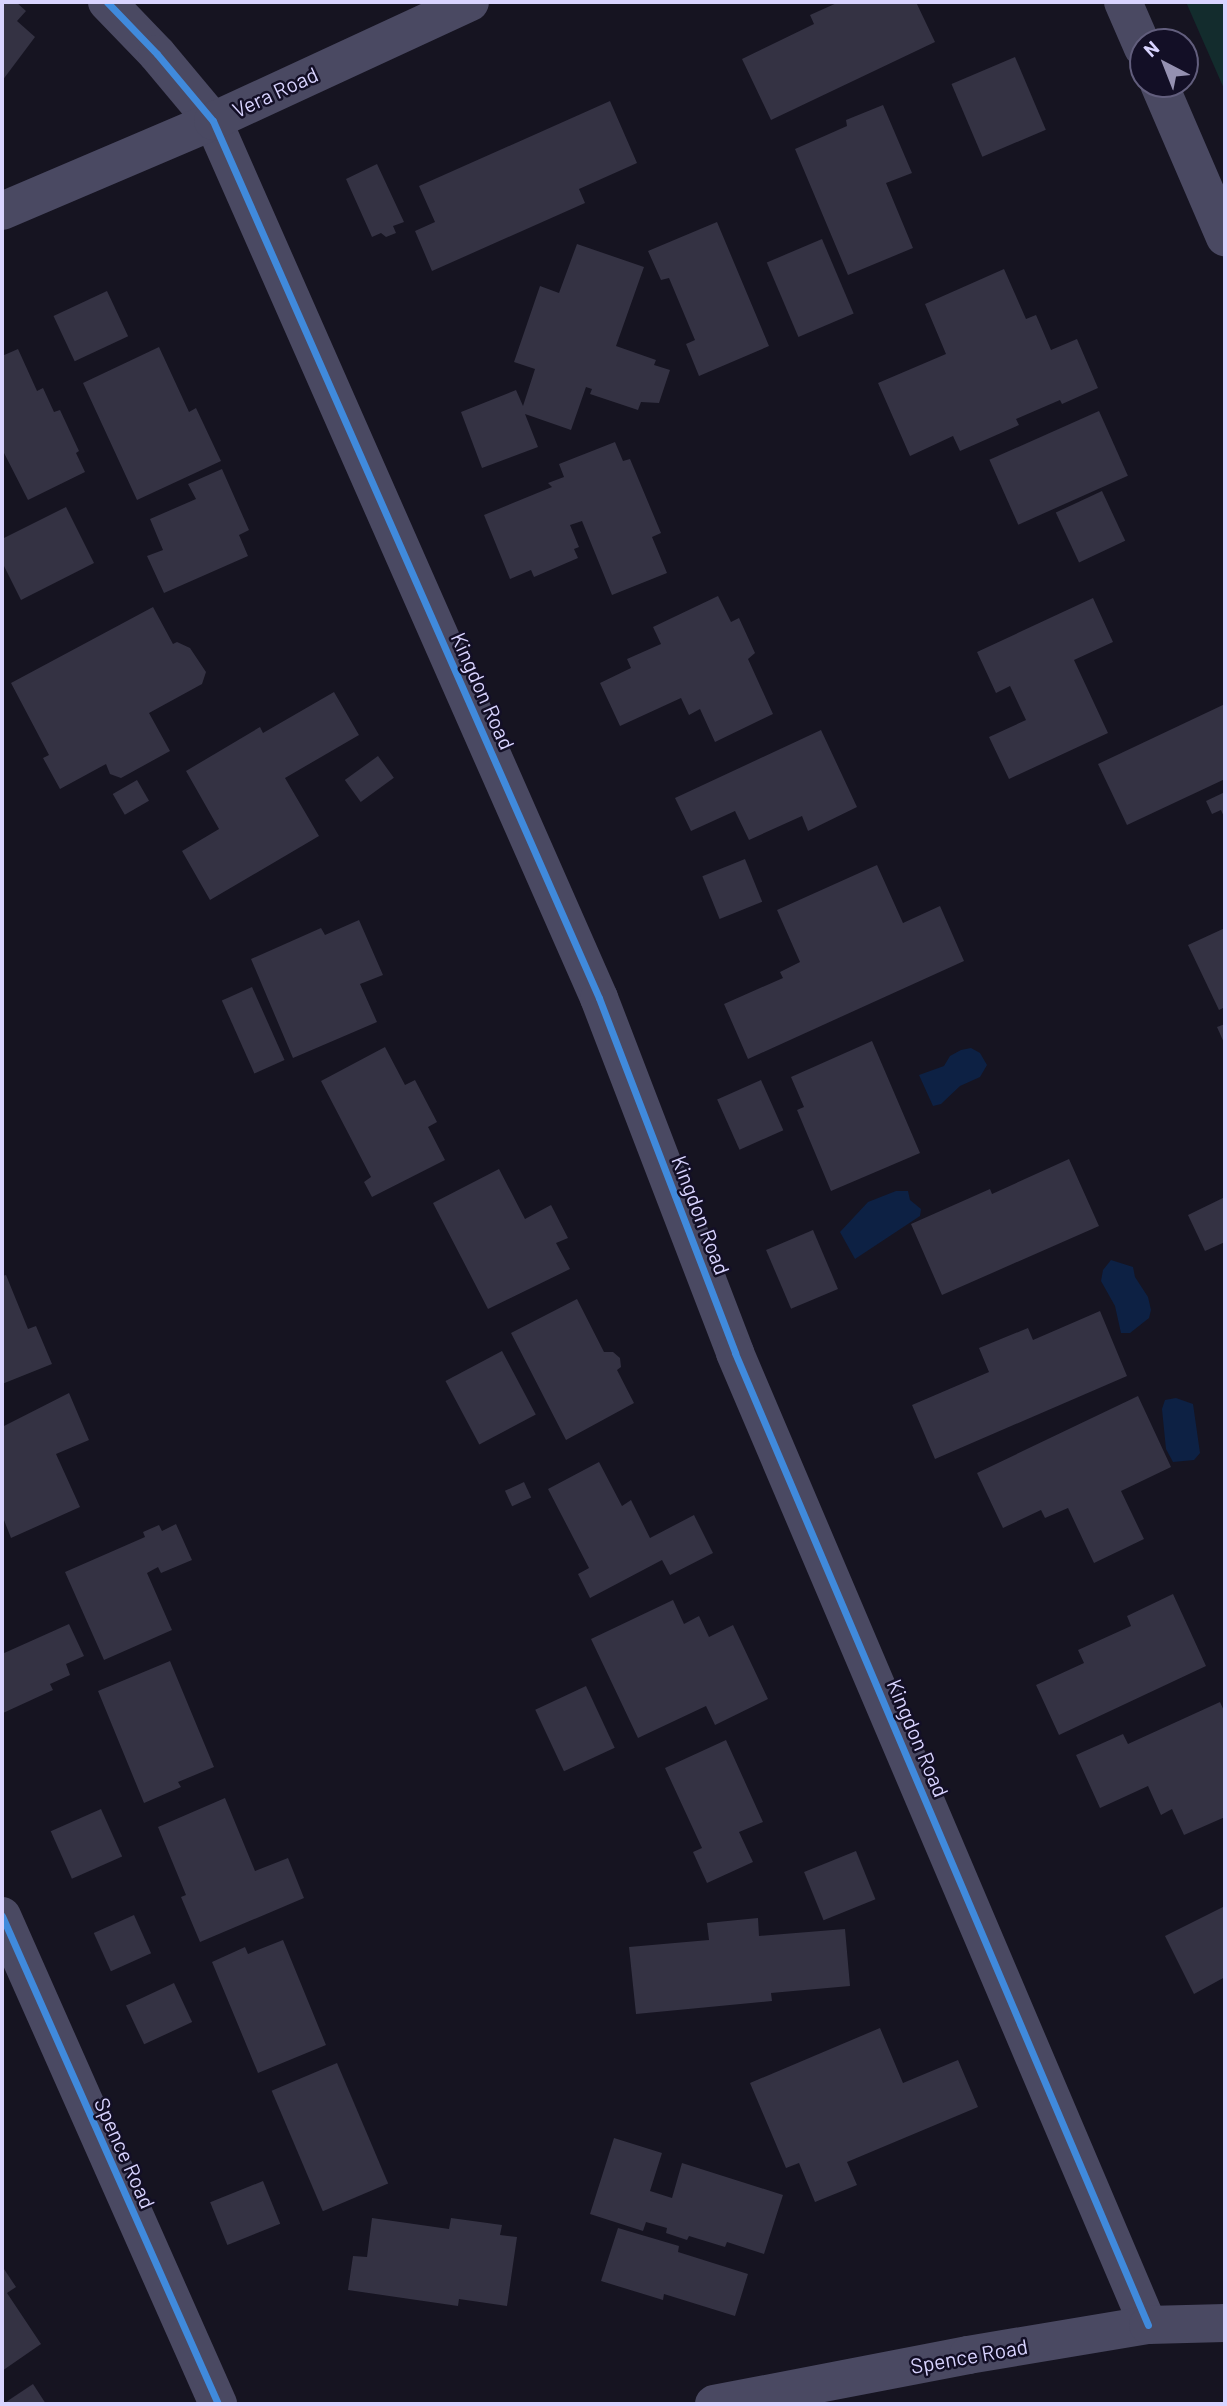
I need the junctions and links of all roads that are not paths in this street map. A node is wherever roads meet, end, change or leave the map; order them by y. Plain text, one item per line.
1 (107, 2) edge
2 (470, 2) edge
3 (1123, 2) edge
4 (1134, 28) edge
5 (1165, 98) edge
6 (213, 121) junction
7 (2, 211) edge
8 (1225, 237) edge
9 (2, 1916) edge
10 (1225, 2323) edge
11 (1148, 2325) junction
12 (218, 2404) edge
13 (715, 2404) edge

1 - 6 street, Kingdon Road
2 - 6 street, Vera Road
3 - 4 street
5 - 8 street
6 - 7 street, Vera Road
6 - 11 street, Kingdon Road
9 - 12 street, Spence Road
10 - 11 street, Spence Road
11 - 13 street, Spence Road

